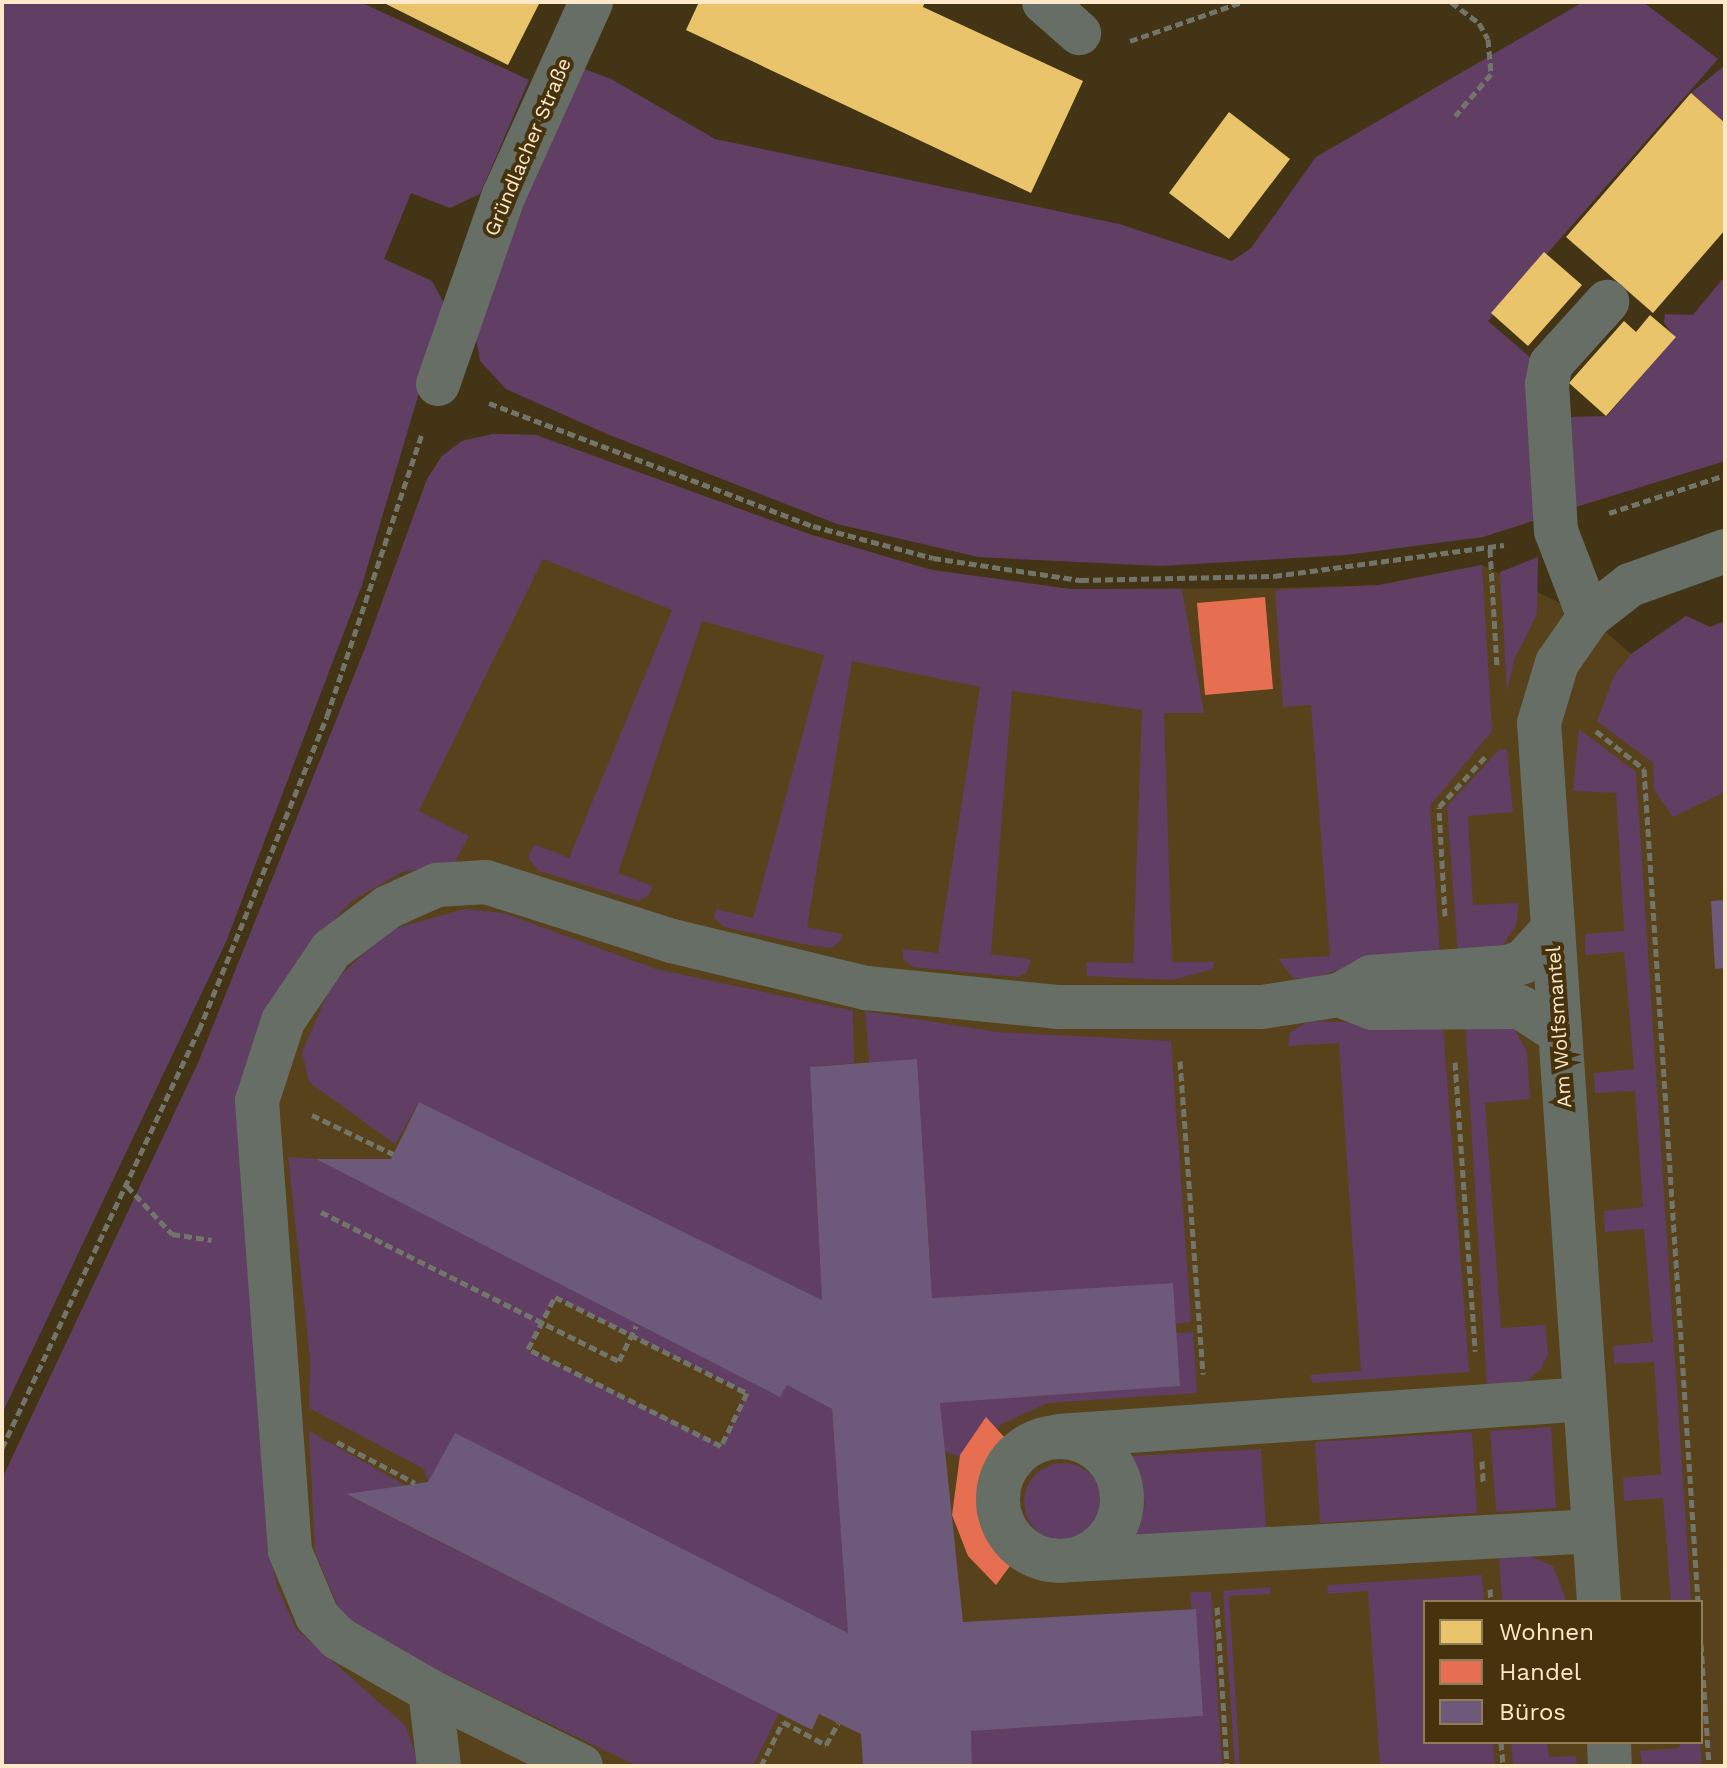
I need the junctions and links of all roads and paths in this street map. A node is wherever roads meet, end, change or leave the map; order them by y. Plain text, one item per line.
1 (591, 2) edge
2 (1044, 2) edge
3 (1242, 2) edge
4 (1451, 2) edge
5 (1079, 33) joint
6 (1455, 116) dead end
7 (1607, 302) dead end
8 (438, 384) junction
9 (1725, 551) edge
10 (1447, 556) dead end
11 (1589, 617) junction
12 (1539, 723) junction
13 (1553, 929) junction
14 (1339, 995) junction
15 (1176, 1005) junction
16 (1559, 1032) junction
17 (261, 1090) junction
18 (393, 1154) dead end
19 (263, 1183) junction
20 (127, 1186) junction
21 (266, 1248) junction
22 (542, 1321) junction
23 (636, 1326) dead end
24 (631, 1335) junction
25 (1585, 1399) junction
26 (276, 1410) junction
27 (1207, 1427) junction
28 (1059, 1436) junction
29 (2, 1448) edge
30 (415, 1483) dead end
31 (1593, 1531) junction
32 (1213, 1552) junction
33 (1073, 1560) junction
34 (1599, 1600) edge
35 (1698, 1600) edge
36 (1703, 1674) edge
37 (430, 1691) junction
38 (838, 1723) dead end
39 (1501, 1744) edge
40 (1609, 1744) edge
41 (439, 1766) edge
42 (581, 1766) edge
43 (761, 1766) edge
44 (1227, 1766) edge
45 (1503, 1766) edge
46 (1610, 1766) edge
47 (1709, 1766) edge

1 - 8 street, Gründlacher Straße
2 - 5 street
3 - 5 path
4 - 6 path
7 - 11 street
8 - 10 path
8 - 20 path
9 - 11 street, Am Wolfsmantel
11 - 12 street, Am Wolfsmantel
12 - 13 street, Am Wolfsmantel
12 - 35 path
13 - 14 street
13 - 16 street, Am Wolfsmantel
14 - 15 street
14 - 16 street
15 - 17 street
15 - 27 path
16 - 25 street, Am Wolfsmantel
17 - 18 path
17 - 19 street
19 - 21 street
19 - 22 path
20 - 21 path
20 - 29 path
21 - 26 street
22 - 24 path
22 - 24 path
22 - 24 path
23 - 24 path
25 - 27 street
25 - 31 street, Am Wolfsmantel
26 - 30 path
26 - 37 street
27 - 28 street
28 - 33 street
28 - 33 street
31 - 32 street
31 - 34 street, Am Wolfsmantel
32 - 33 street
32 - 44 path
36 - 47 path
37 - 41 street
37 - 42 street
38 - 43 path
39 - 45 path
40 - 46 street

